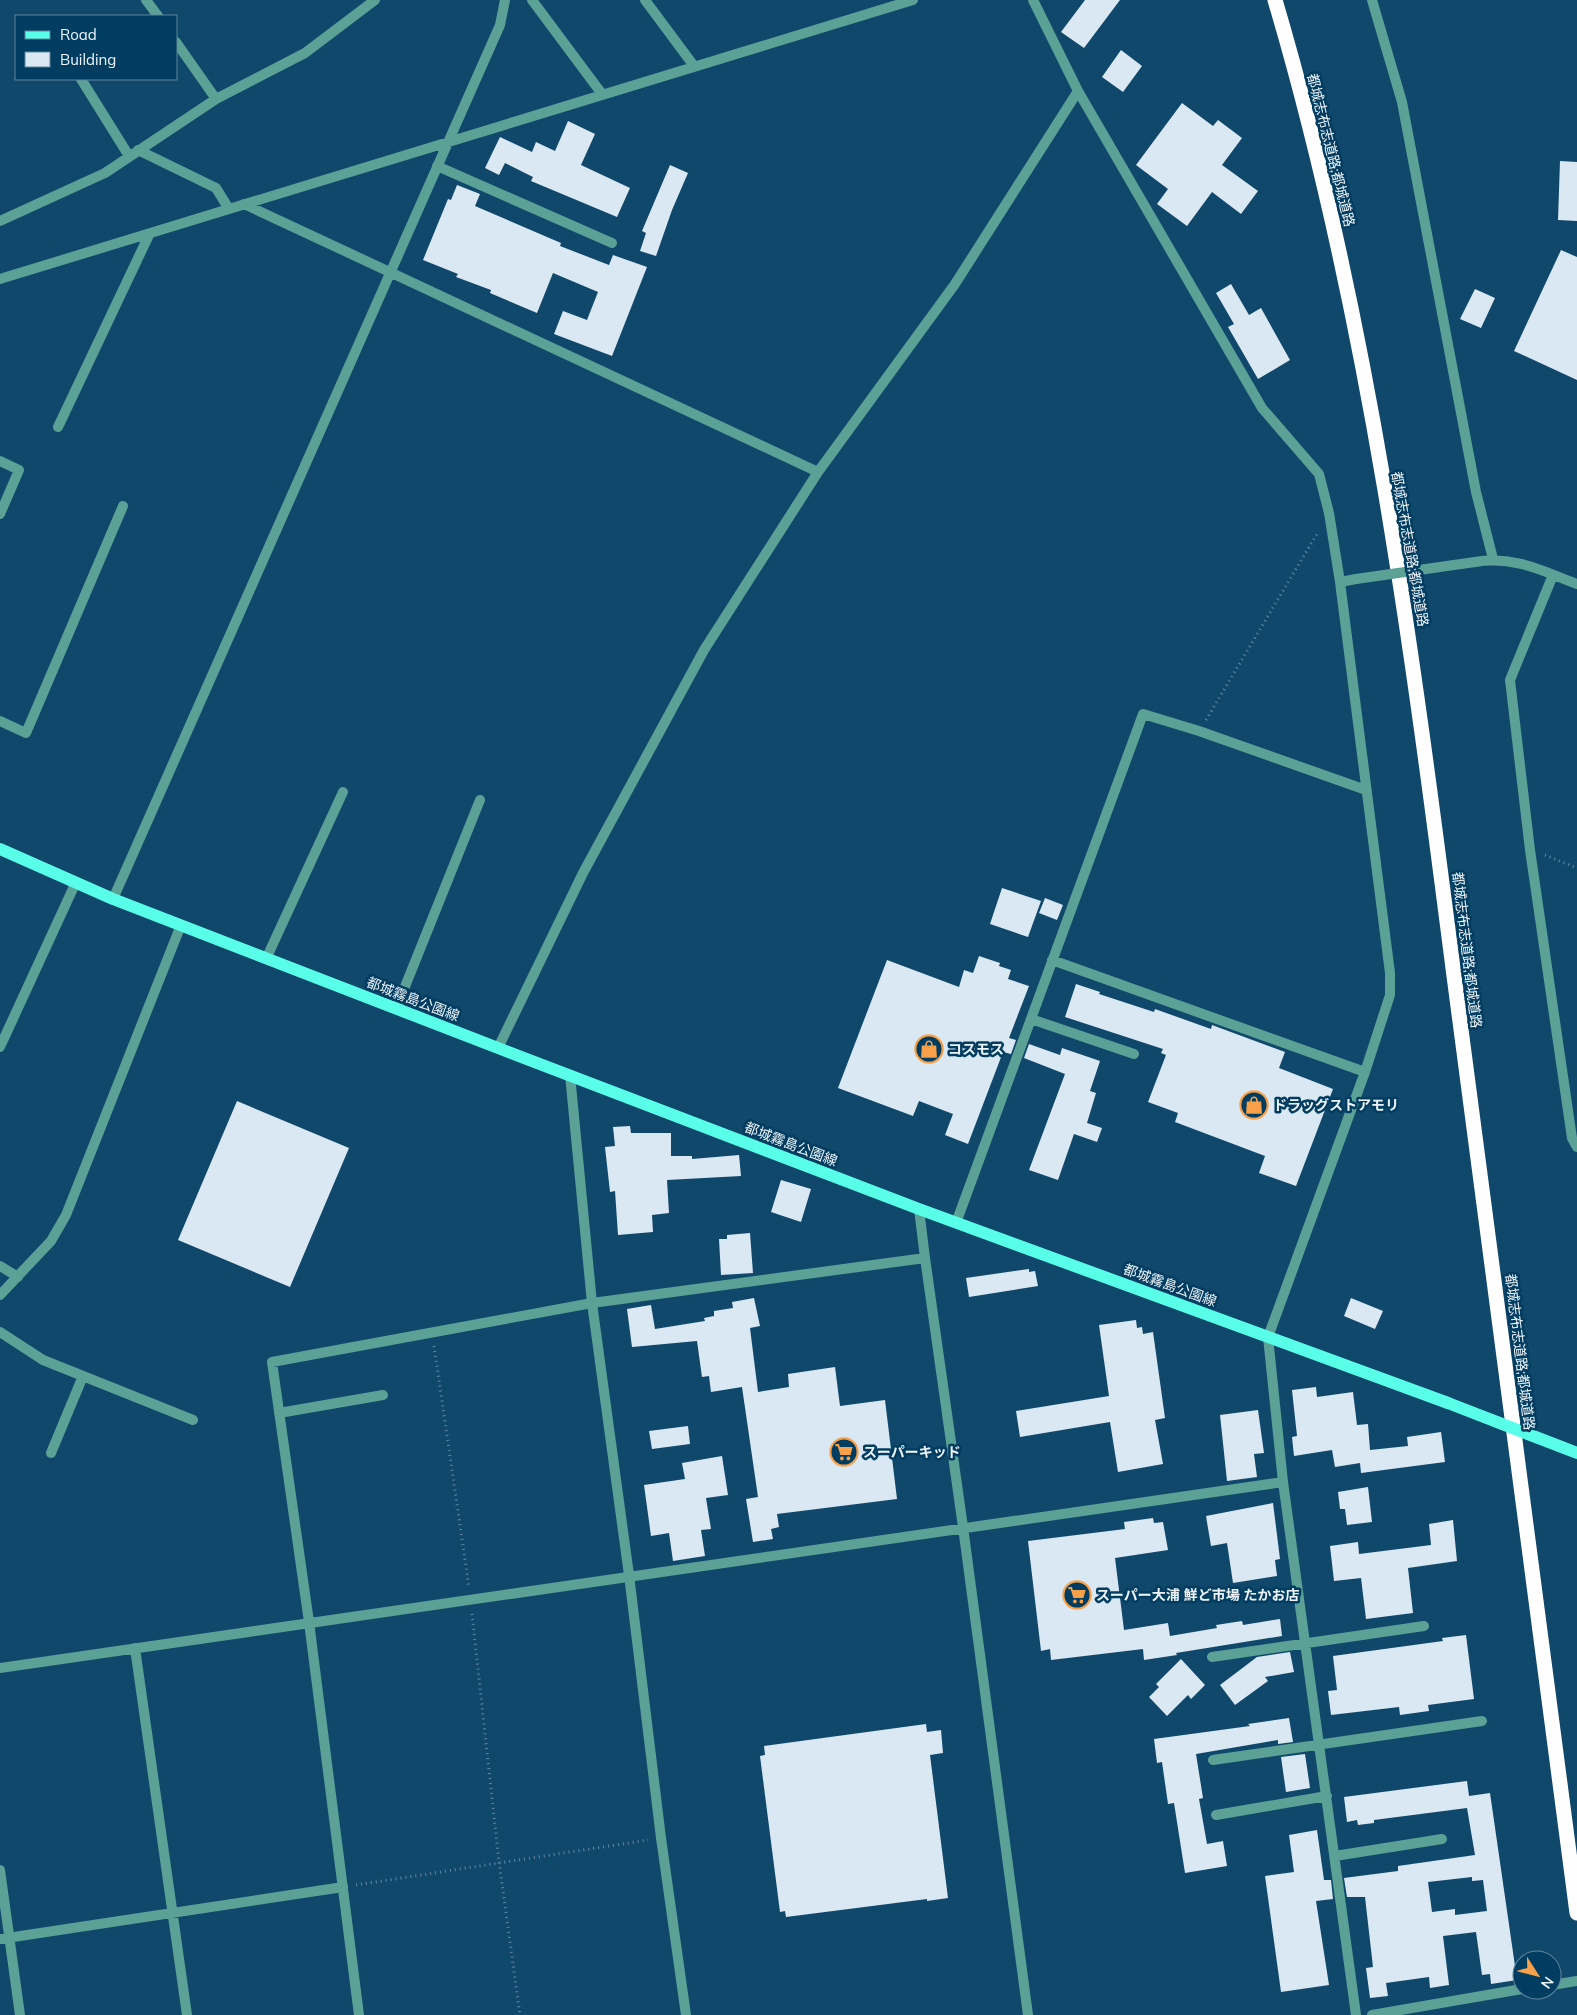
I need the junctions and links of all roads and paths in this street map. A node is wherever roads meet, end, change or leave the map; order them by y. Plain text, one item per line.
1 (146, 0) edge
2 (375, 0) edge
3 (505, 0) edge
4 (532, 0) edge
5 (645, 0) edge
6 (913, 0) edge
7 (1033, 0) edge
8 (1275, 0) edge
9 (1372, 0) edge
10 (157, 15) edge
11 (178, 45) edge
12 (694, 66) junction
13 (82, 80) edge
14 (1078, 91) junction
15 (602, 94) junction
16 (216, 98) junction
17 (448, 142) junction
18 (134, 153) junction
19 (437, 166) junction
20 (244, 204) junction
21 (228, 209) junction
22 (0, 221) edge
23 (149, 235) junction
24 (612, 243) dead end
25 (391, 274) junction
26 (0, 279) edge
27 (58, 427) dead end
28 (0, 461) edge
29 (818, 472) junction
30 (123, 506) dead end
31 (1329, 513) junction
32 (0, 514) edge
33 (1493, 559) junction
34 (1553, 575) junction
35 (1340, 582) junction
36 (1577, 584) edge
37 (0, 721) edge
38 (1199, 731) junction
39 (1366, 790) junction
40 (343, 792) dead end
41 (480, 800) dead end
42 (0, 849) edge
43 (1530, 850) junction
44 (1577, 868) edge
45 (76, 882) junction
46 (114, 899) junction
47 (182, 925) junction
48 (266, 959) junction
49 (1052, 960) junction
50 (396, 1009) junction
51 (1031, 1019) junction
52 (0, 1047) edge
53 (498, 1048) junction
54 (1134, 1054) dead end
55 (1364, 1072) junction
56 (570, 1075) junction
57 (1577, 1147) edge
58 (919, 1209) junction
59 (956, 1223) junction
60 (925, 1258) junction
61 (0, 1266) edge
62 (18, 1277) junction
63 (0, 1295) edge
64 (592, 1304) junction
65 (432, 1331) junction
66 (0, 1332) edge
67 (1268, 1337) junction
68 (83, 1376) junction
69 (383, 1395) dead end
70 (279, 1413) junction
71 (193, 1420) dead end
72 (51, 1453) dead end
73 (1577, 1453) edge
74 (1283, 1482) junction
75 (963, 1528) junction
76 (629, 1575) junction
77 (470, 1598) junction
78 (309, 1622) junction
79 (1424, 1626) dead end
80 (1306, 1643) junction
81 (135, 1648) junction
82 (1212, 1657) dead end
83 (0, 1668) edge
84 (1482, 1721) dead end
85 (1320, 1744) junction
86 (1213, 1760) dead end
87 (1327, 1796) junction
88 (1216, 1815) dead end
89 (660, 1838) junction
90 (1442, 1839) dead end
91 (1335, 1856) junction
92 (500, 1862) junction
93 (0, 1870) edge
94 (343, 1887) junction
95 (172, 1912) junction
96 (1577, 1913) edge
97 (4, 1939) edge
98 (1577, 1981) edge
99 (1562, 1983) edge
100 (1512, 1991) edge
101 (20, 2015) edge
102 (187, 2015) edge
103 (359, 2015) edge
104 (520, 2015) edge
105 (686, 2015) edge
106 (1028, 2015) edge
107 (1356, 2015) edge
108 (1372, 2015) edge

1 - 10 street
2 - 16 street
3 - 17 street
4 - 15 street
5 - 12 street
6 - 12 street
7 - 14 street
8 - 96 highway, 都城志布志道路;都城道路
9 - 33 street
11 - 16 street
12 - 15 street
13 - 18 street
14 - 29 street
14 - 31 street
15 - 17 street
16 - 18 street
17 - 19 street
17 - 20 street
18 - 21 street
18 - 22 street
19 - 24 street
19 - 25 street
20 - 21 street
20 - 25 street
21 - 23 street
23 - 26 street
23 - 27 street
25 - 29 street
25 - 46 street
28 - 32 street
29 - 53 street
30 - 37 street
31 - 35 street
31 - 38 path
33 - 34 street
33 - 35 street, bridge
34 - 36 street
34 - 43 street
35 - 39 street
38 - 39 street
38 - 49 street
39 - 55 street
40 - 48 street
41 - 50 street
42 - 45 main road, 都城霧島公園線
43 - 44 path
43 - 57 street
45 - 46 main road, 都城霧島公園線
45 - 52 street
46 - 47 main road, 都城霧島公園線
47 - 48 main road, 都城霧島公園線
47 - 62 street
48 - 50 main road, 都城霧島公園線
49 - 51 street
49 - 55 street
50 - 53 main road, 都城霧島公園線
51 - 54 street
51 - 59 street
53 - 56 main road, 都城霧島公園線
55 - 67 street
56 - 58 main road, 都城霧島公園線
56 - 64 street
58 - 59 main road, 都城霧島公園線
58 - 60 street
59 - 67 main road, 都城霧島公園線
60 - 64 street
60 - 75 street
61 - 62 street
62 - 63 street
64 - 65 street
64 - 76 street
65 - 70 street
65 - 77 path
66 - 68 street
67 - 73 main road, 都城霧島公園線, bridge
67 - 74 street
68 - 71 street
68 - 72 street
69 - 70 street
70 - 78 street
74 - 75 street
74 - 80 street
75 - 76 street
75 - 106 street
76 - 77 street
76 - 89 street
77 - 78 street
77 - 92 path
78 - 81 street
78 - 94 street
79 - 80 street
80 - 82 street
80 - 85 street
81 - 83 street
81 - 95 street
84 - 85 street
85 - 86 street
85 - 87 street
87 - 88 street
87 - 91 street
89 - 92 path
89 - 105 street
90 - 91 street
91 - 107 street
92 - 94 path
92 - 104 path
93 - 97 street
94 - 95 street
94 - 103 street
95 - 97 street
95 - 102 street
97 - 101 street
98 - 99 street
100 - 108 street

